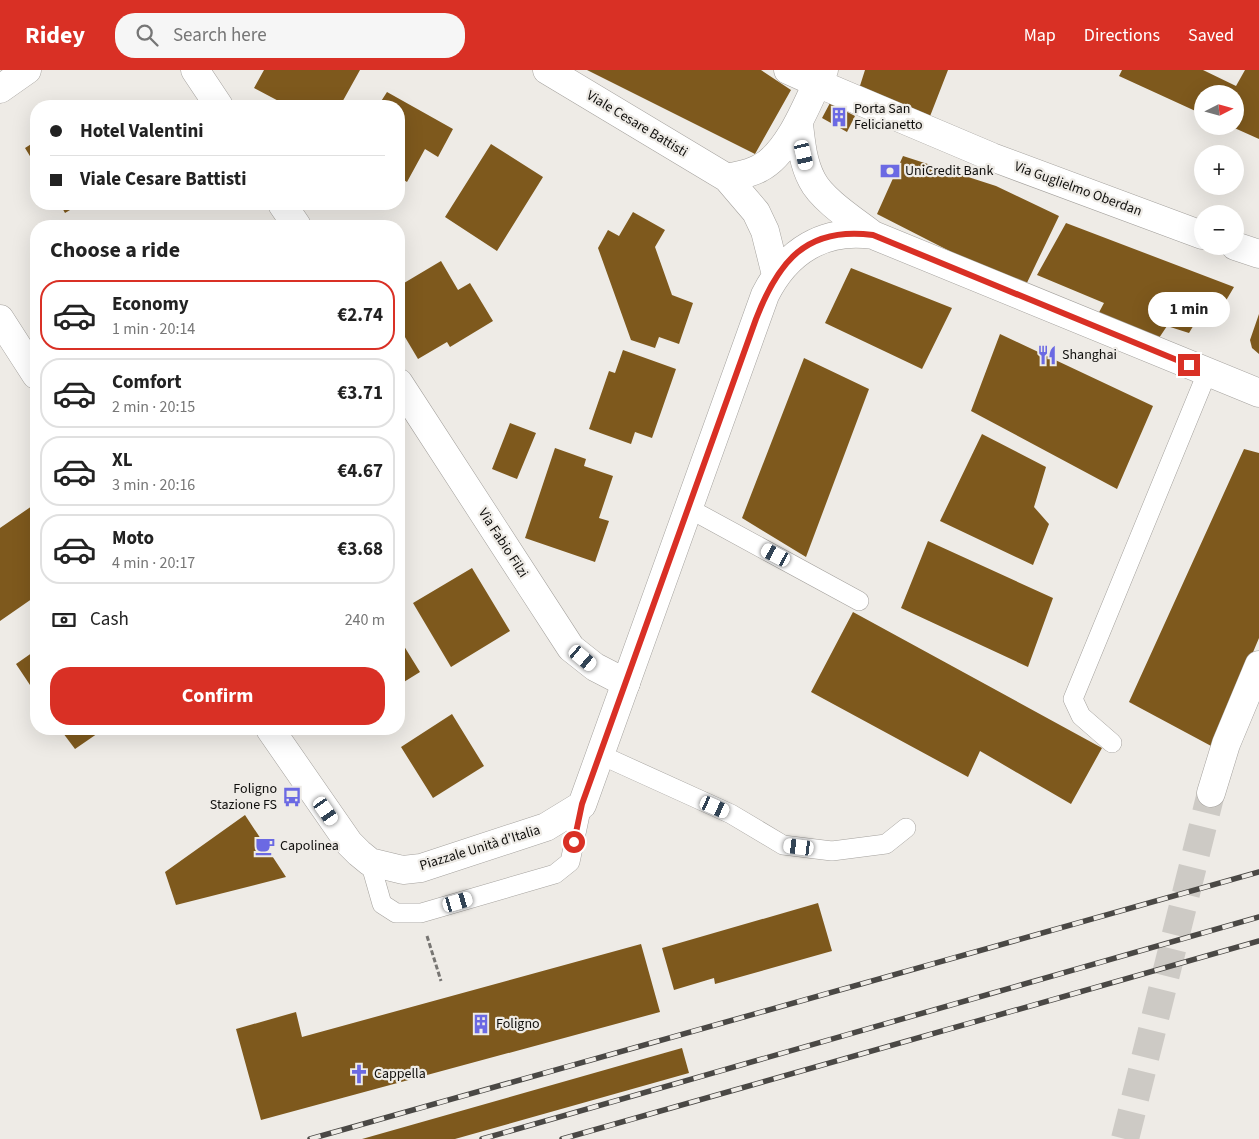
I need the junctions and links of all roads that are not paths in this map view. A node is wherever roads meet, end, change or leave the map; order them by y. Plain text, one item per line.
1 (27, 70) edge
2 (195, 70) edge
3 (547, 70) edge
4 (788, 70) edge
5 (821, 76) edge
6 (0, 89) edge
7 (215, 100) edge
8 (799, 124) junction
9 (727, 178) junction
10 (1194, 231) edge
11 (873, 235) junction
12 (1244, 249) edge
13 (1259, 254) edge
14 (776, 275) junction
15 (0, 319) edge
16 (30, 366) edge
17 (1207, 373) junction
18 (405, 392) edge
19 (1259, 393) edge
20 (688, 508) junction
21 (859, 601) dead end
22 (1259, 665) edge
23 (626, 683) junction
24 (274, 735) edge
25 (1112, 743) dead end
26 (601, 755) junction
27 (1211, 793) tunnel mouth
28 (582, 804) junction
29 (906, 828) dead end
30 (370, 862) junction

1 - 6 main road
2 - 7 main road
3 - 9 main road, Viale Cesare Battisti
4 - 5 main road, Via Guglielmo Oberdan
5 - 8 main road
5 - 10 main road, Via Guglielmo Oberdan
8 - 9 main road
8 - 11 main road
9 - 14 main road, Viale Cesare Battisti
11 - 14 main road
11 - 17 main road
12 - 13 main road
14 - 20 main road
15 - 16 main road
17 - 19 main road
17 - 25 lane
18 - 23 main road, Via Fabio Filzi
20 - 21 lane
20 - 23 main road
22 - 27 main road
23 - 26 main road
24 - 30 main road
26 - 28 main road
26 - 29 lane
28 - 30 main road, Piazzale Unità d'Italia
28 - 30 lane

